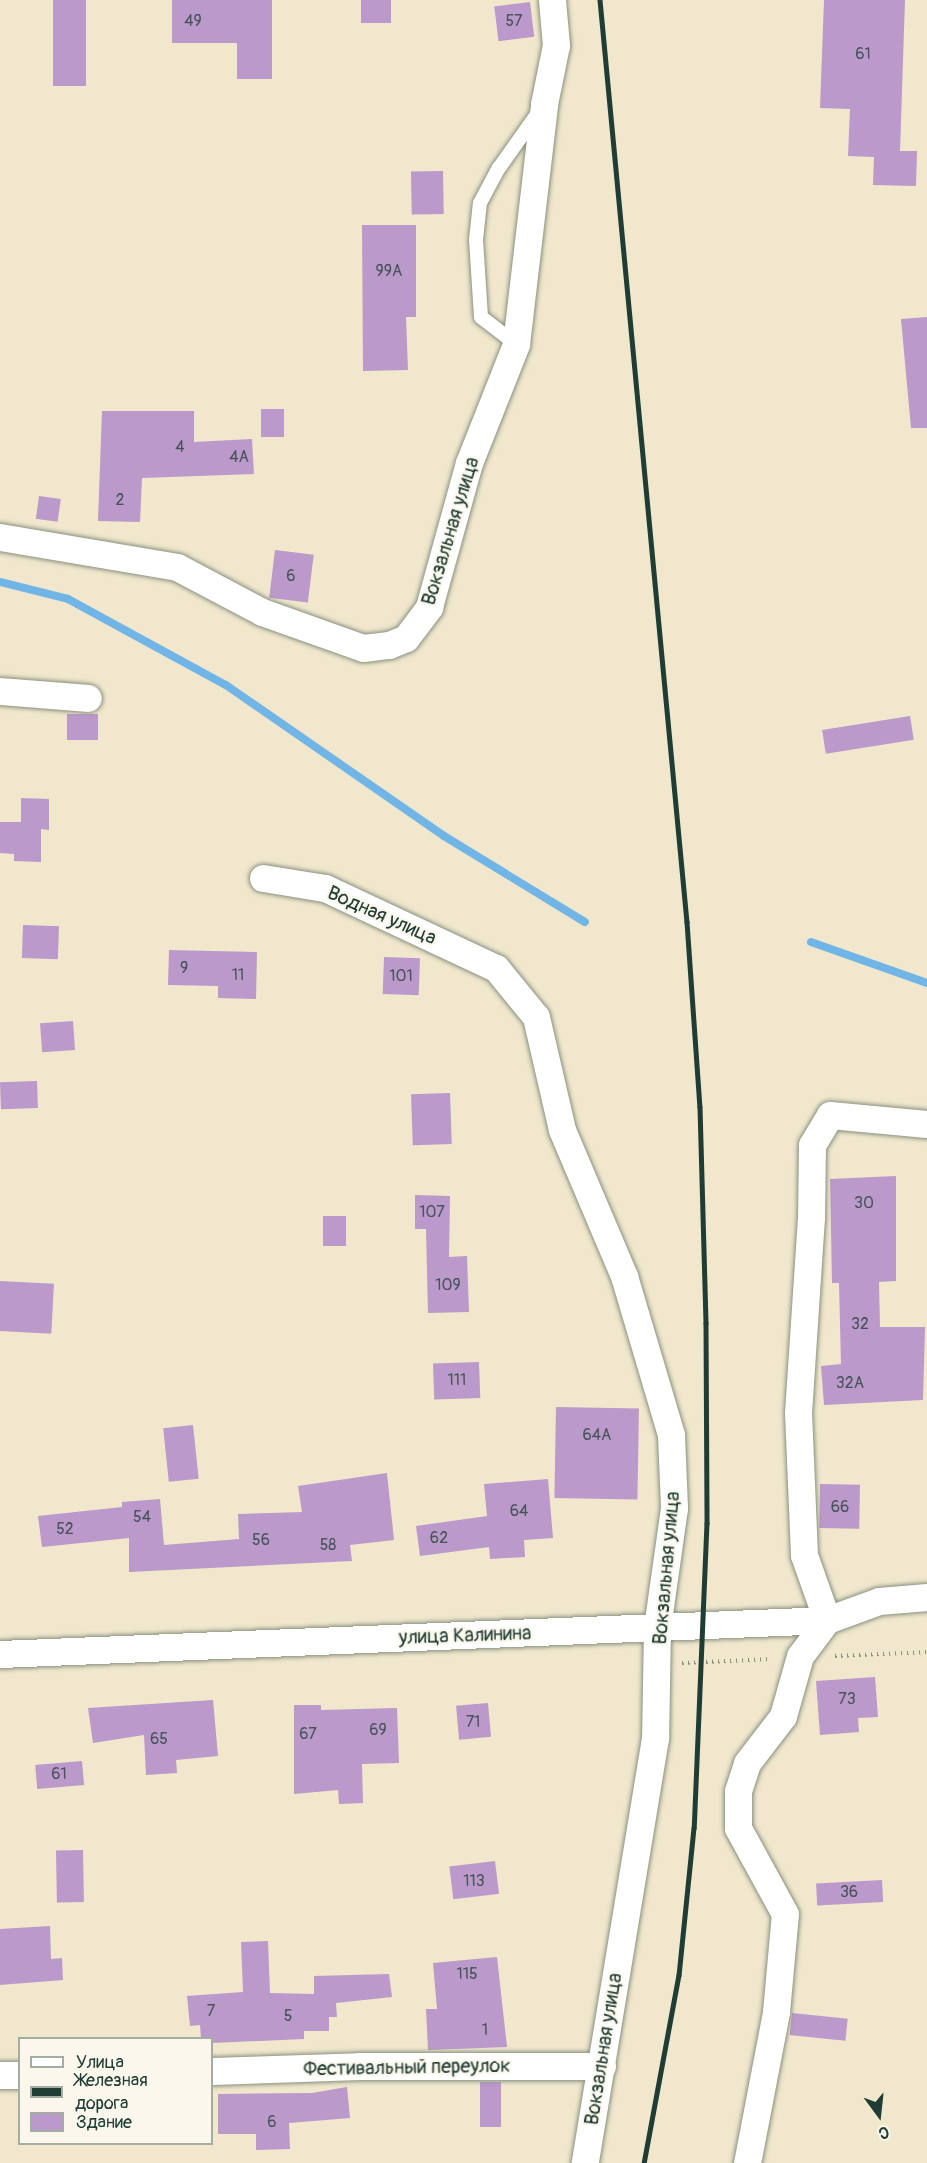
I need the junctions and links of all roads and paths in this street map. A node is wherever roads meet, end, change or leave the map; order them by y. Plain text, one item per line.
1 (552, 0) edge
2 (544, 104) junction
3 (516, 344) junction
4 (0, 537) edge
5 (0, 691) edge
6 (88, 699) dead end
7 (263, 878) dead end
8 (496, 968) joint
9 (927, 1124) edge
10 (927, 1598) edge
11 (827, 1620) junction
12 (657, 1627) junction
13 (0, 1654) edge
14 (602, 2066) junction
15 (213, 2071) edge
16 (0, 2075) edge
17 (18, 2075) edge
18 (585, 2163) edge
19 (747, 2163) edge

1 - 2 street, Вокзальная улица
2 - 3 street, Вокзальная улица
2 - 3 lane
3 - 4 street, Вокзальная улица
5 - 6 street
7 - 8 street, Водная улица
8 - 12 street, Вокзальная улица
9 - 11 street
10 - 11 street, улица Калинина
11 - 12 street, улица Калинина
11 - 19 street
12 - 13 street, улица Калинина
12 - 14 street, Вокзальная улица
14 - 15 street, Фестивальный переулок
14 - 18 street, Вокзальная улица
16 - 17 street

